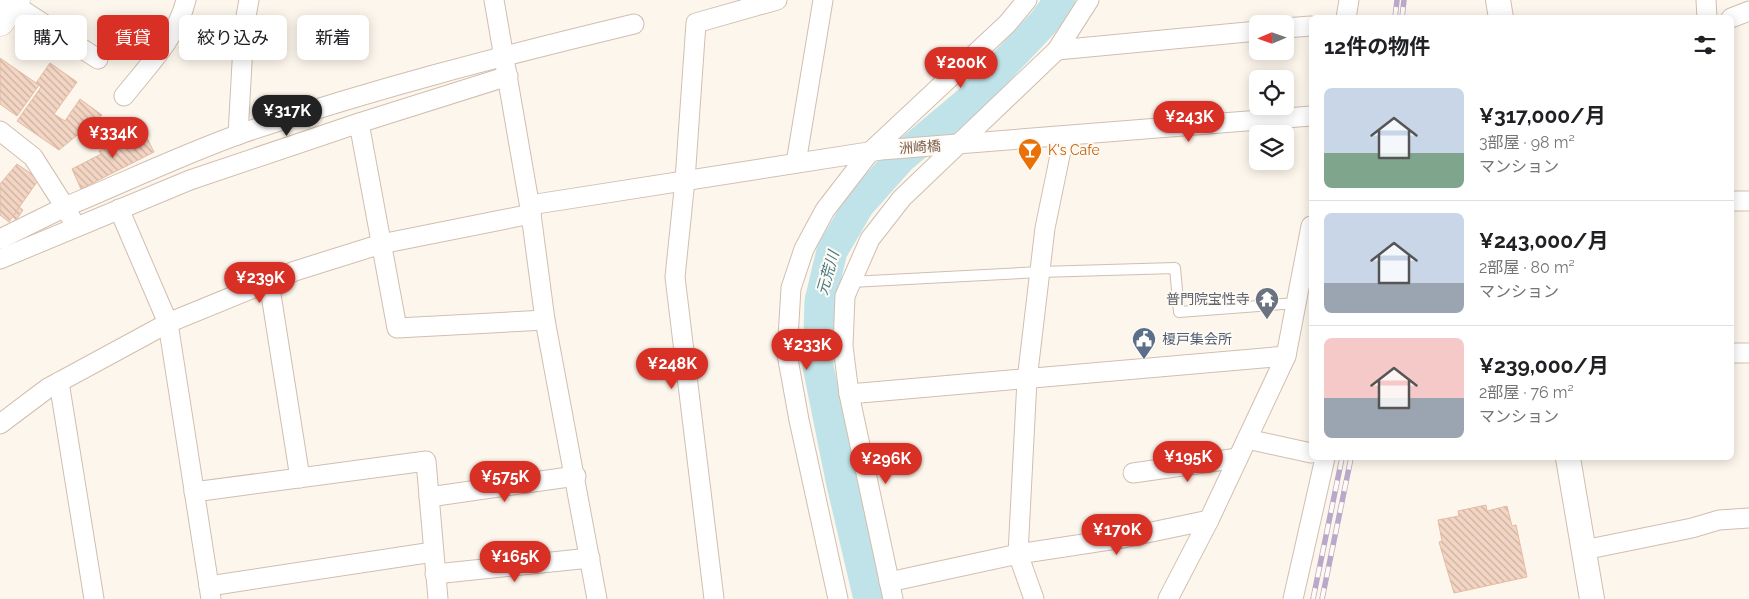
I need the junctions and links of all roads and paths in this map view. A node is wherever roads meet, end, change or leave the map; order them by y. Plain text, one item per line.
1 (186, 0) edge
2 (249, 0) edge
3 (494, 0) edge
4 (777, 0) edge
5 (823, 0) edge
6 (1027, 0) edge
7 (1089, 0) edge
8 (1349, 0) edge
9 (1498, 0) edge
10 (1706, 0) edge
11 (10, 9) edge
12 (1749, 10) edge
13 (1346, 15) edge
14 (1500, 15) edge
15 (1707, 15) edge
16 (1734, 17) edge
17 (634, 24) dead end
18 (1309, 26) edge
19 (1294, 27) edge
20 (1249, 32) edge
21 (1057, 50) junction
22 (505, 55) junction
23 (97, 58) edge
24 (508, 76) junction
25 (124, 96) dead end
26 (1309, 116) edge
27 (359, 123) junction
28 (0, 131) edge
29 (238, 135) junction
30 (1064, 136) junction
31 (960, 145) junction
32 (875, 152) junction
33 (796, 163) junction
34 (686, 180) junction
35 (1734, 201) edge
36 (1749, 201) edge
37 (65, 207) junction
38 (120, 209) junction
39 (530, 209) junction
40 (76, 227) junction
41 (1309, 237) edge
42 (0, 239) edge
43 (381, 244) junction
44 (0, 259) edge
45 (1040, 272) junction
46 (269, 282) junction
47 (851, 282) junction
48 (1297, 303) junction
49 (545, 320) junction
50 (168, 323) junction
51 (1749, 352) edge
52 (1734, 353) edge
53 (1286, 356) junction
54 (1027, 380) junction
55 (60, 382) junction
56 (850, 394) junction
57 (0, 424) edge
58 (1247, 439) junction
59 (1309, 453) edge
60 (1238, 458) junction
61 (1325, 460) edge
62 (1568, 460) edge
63 (1133, 473) dead end
64 (576, 476) junction
65 (300, 478) junction
66 (194, 492) junction
67 (429, 497) junction
68 (1749, 518) edge
69 (1209, 520) junction
70 (1584, 550) junction
71 (434, 552) junction
72 (1018, 554) junction
73 (590, 558) junction
74 (435, 574) junction
75 (891, 590) edge
76 (210, 593) edge
77 (94, 599) edge
78 (438, 599) edge
79 (597, 599) edge
80 (714, 599) edge
81 (838, 599) edge
82 (1034, 599) edge
83 (1168, 599) edge
84 (1293, 599) edge
85 (1592, 599) edge

1 - 25 street
2 - 29 street
3 - 22 street
4 - 34 street
5 - 33 street
6 - 32 street
7 - 21 street
8 - 13 street
9 - 14 street
10 - 15 street
11 - 23 street
12 - 16 street
17 - 22 street
18 - 19 street
20 - 21 street
21 - 31 street
22 - 24 street
22 - 29 street
24 - 27 street
24 - 39 street
26 - 30 street, 洲崎橋
27 - 38 street
27 - 43 street
28 - 37 street
29 - 37 street
30 - 31 street, 洲崎橋
30 - 45 street
31 - 32 street, 洲崎橋
31 - 47 street
32 - 33 street, 洲崎橋
32 - 81 street
33 - 34 street, 洲崎橋
34 - 39 street, 洲崎橋
34 - 80 street
35 - 36 street
37 - 40 street
37 - 42 street
38 - 40 street
38 - 50 street
39 - 43 street, 洲崎橋
39 - 49 street
40 - 44 street
41 - 48 street
43 - 46 street, 洲崎橋
43 - 49 street
45 - 47 lane
45 - 48 lane
45 - 54 street
46 - 50 street, 洲崎橋
46 - 65 street
47 - 56 street
48 - 53 street
49 - 64 street
50 - 55 street, 洲崎橋
50 - 66 street
51 - 52 street
53 - 54 street
53 - 58 street
54 - 56 street
54 - 72 street
55 - 57 street, 洲崎橋
55 - 77 street
56 - 75 street
58 - 59 street
58 - 60 street
60 - 63 street
60 - 69 street
61 - 84 street
62 - 70 street
64 - 67 street
64 - 73 street
65 - 66 street
65 - 67 street
66 - 76 street
67 - 71 street
68 - 70 street
69 - 72 street
69 - 83 street
70 - 85 street
71 - 74 street
71 - 76 street
72 - 75 street
72 - 82 street
73 - 74 street
73 - 79 street
74 - 78 street

